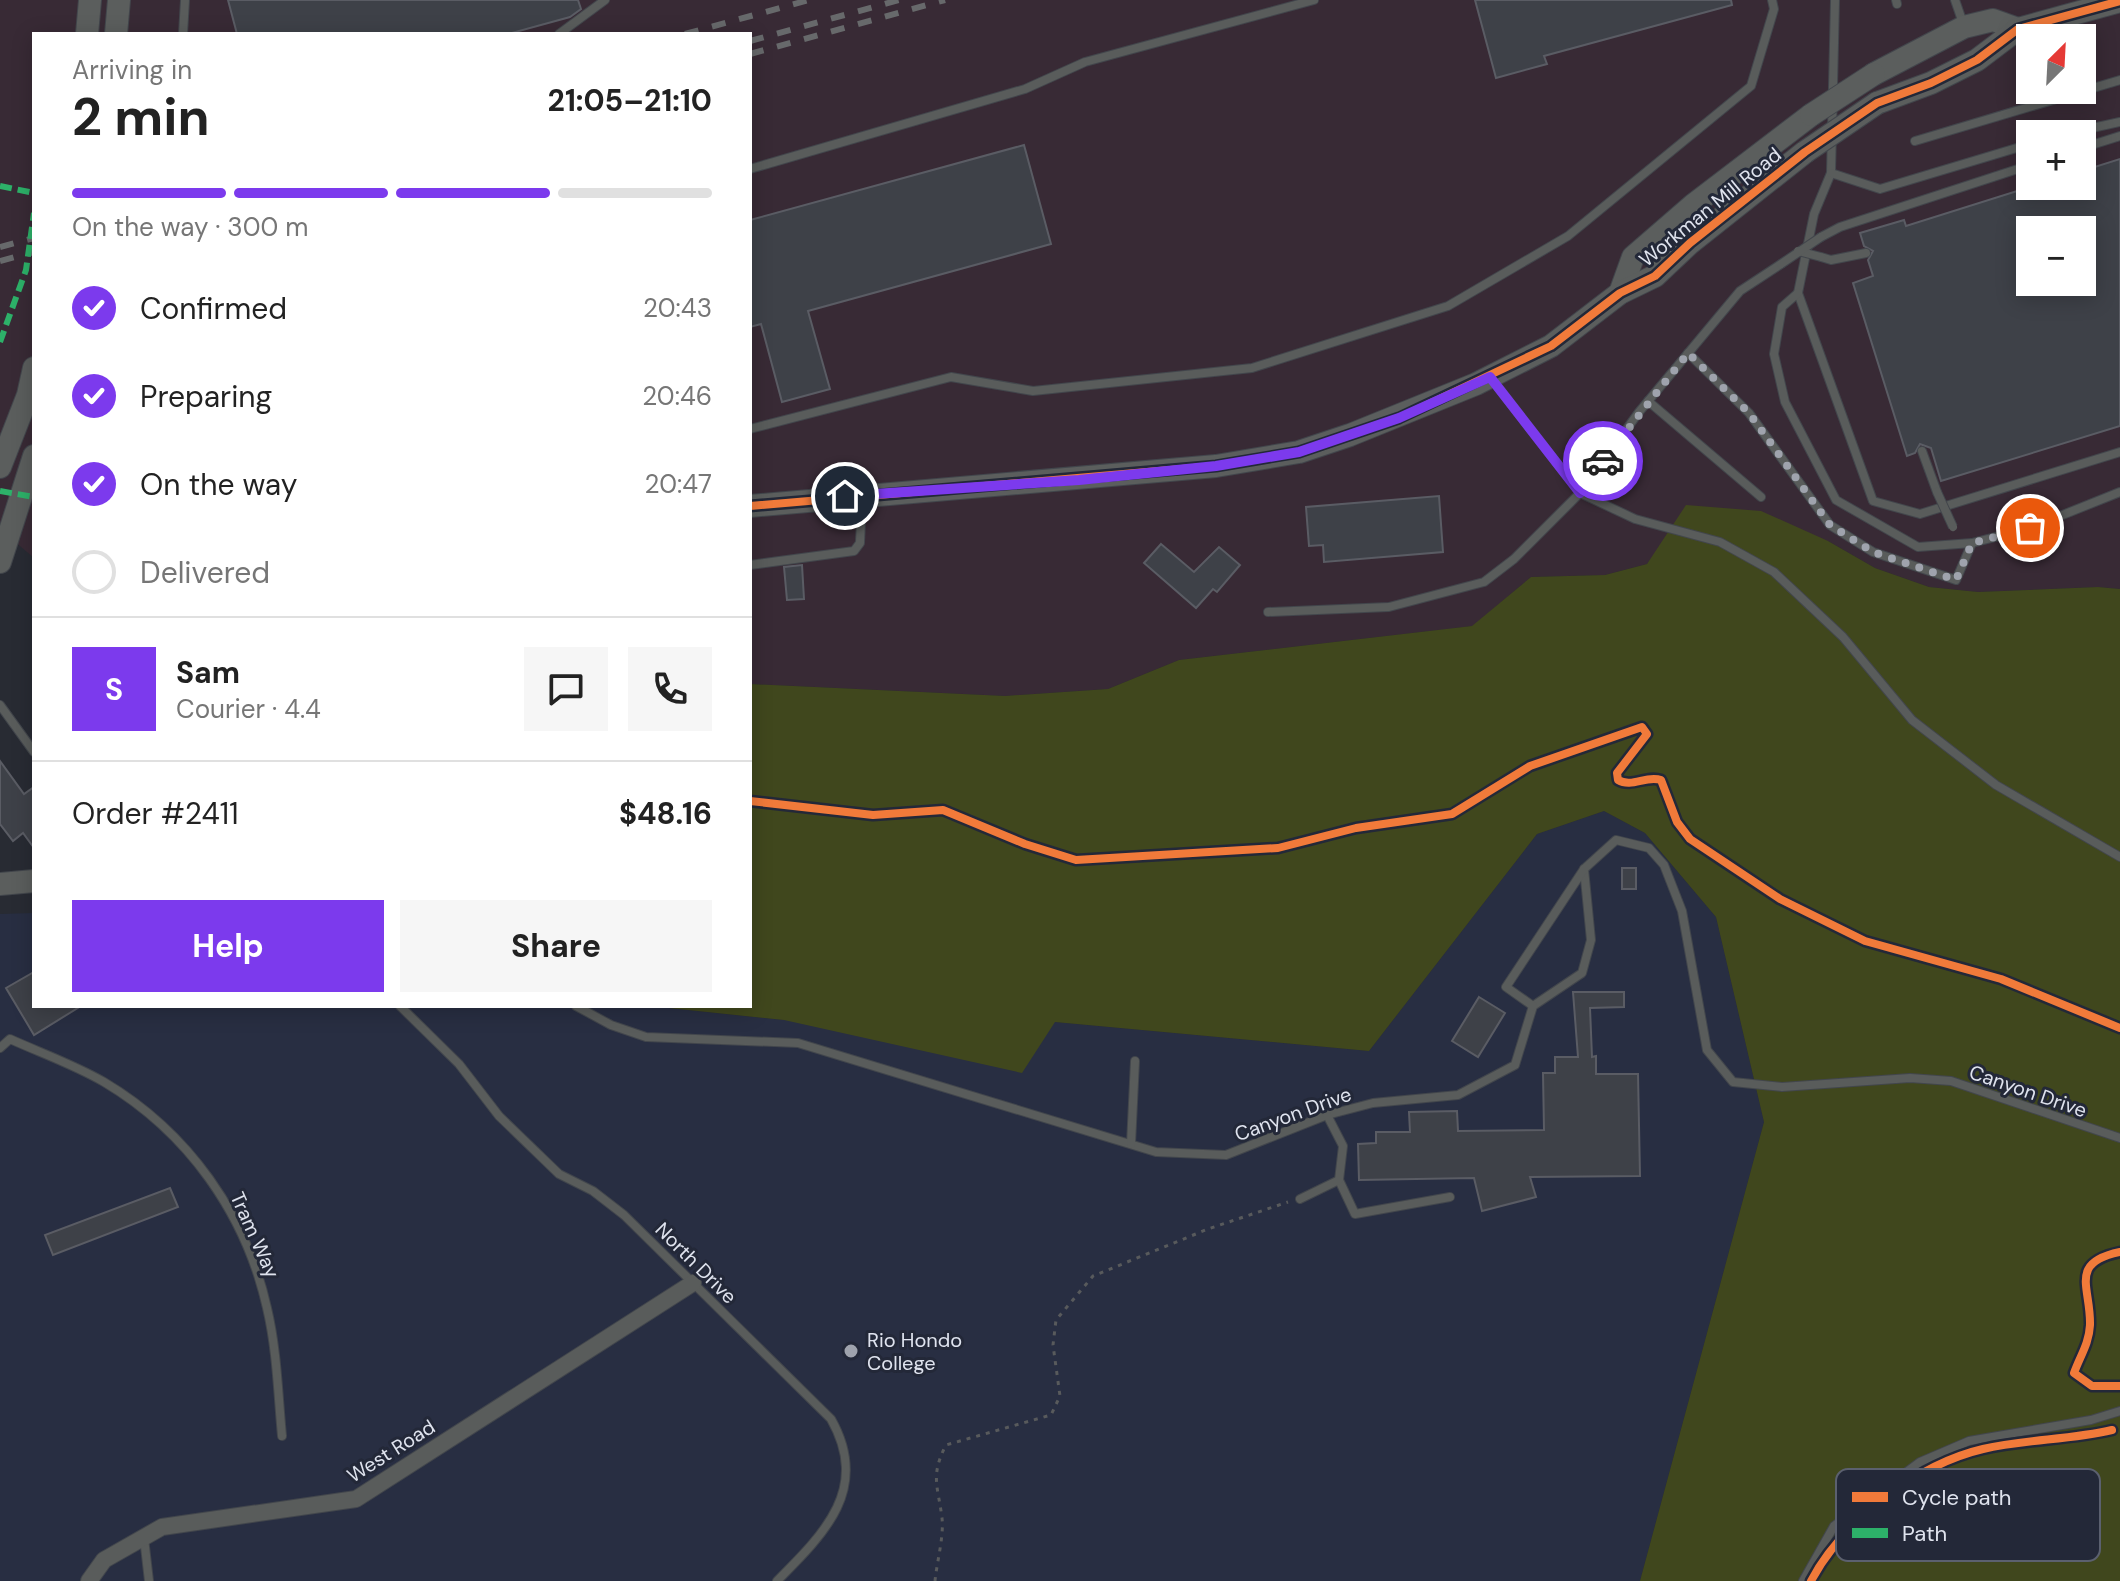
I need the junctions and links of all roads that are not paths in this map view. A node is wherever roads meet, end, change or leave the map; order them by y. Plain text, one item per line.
1 (90, 0) edge
2 (119, 0) edge
3 (185, 0) edge
4 (605, 0) edge
5 (1314, 0) edge
6 (1772, 0) edge
7 (1835, 0) edge
8 (1955, 0) edge
9 (2119, 4) edge
10 (2038, 24) edge
11 (1964, 27) junction
12 (2016, 28) edge
13 (2016, 31) edge
14 (87, 32) edge
15 (116, 32) edge
16 (183, 32) edge
17 (562, 32) edge
18 (2120, 80) edge
19 (2120, 122) edge
20 (2096, 127) edge
21 (2120, 136) edge
22 (1915, 141) dead end
23 (2096, 144) edge
24 (2016, 148) edge
25 (752, 168) edge
26 (2016, 170) edge
27 (1831, 173) junction
28 (1798, 251) junction
29 (1866, 253) dead end
30 (1620, 293) junction
31 (1798, 293) junction
32 (1688, 353) junction
33 (32, 377) edge
34 (1490, 377) junction
35 (1648, 401) junction
36 (752, 428) edge
37 (1922, 451) dead end
38 (2120, 452) edge
39 (32, 462) edge
40 (0, 467) edge
41 (2120, 492) edge
42 (1580, 493) junction
43 (862, 495) junction
44 (1761, 497) dead end
45 (752, 506) edge
46 (1969, 543) junction
47 (0, 562) edge
48 (752, 565) edge
49 (1268, 612) dead end
50 (0, 705) edge
51 (32, 749) edge
52 (2120, 857) edge
53 (1584, 869) junction
54 (32, 881) edge
55 (0, 884) edge
56 (1533, 1006) junction
57 (402, 1008) edge
58 (580, 1008) edge
59 (0, 1048) edge
60 (1135, 1061) dead end
61 (1327, 1115) junction
62 (2120, 1138) edge
63 (1131, 1144) junction
64 (1339, 1180) junction
65 (1450, 1197) dead end
66 (1300, 1199) road end
67 (693, 1283) junction
68 (2120, 1411) edge
69 (282, 1436) dead end
70 (1911, 1469) edge
71 (1836, 1525) edge
72 (144, 1536) junction
73 (89, 1581) edge
74 (149, 1581) edge
75 (777, 1581) edge
76 (1803, 1581) edge

1 - 14 street
2 - 15 street
3 - 16 lane
4 - 17 lane
5 - 25 lane
6 - 36 lane
7 - 27 lane
8 - 11 lane
9 - 10 street, Workman Mill Road
11 - 12 street, Workman Mill Road
11 - 30 street, Workman Mill Road, bridge
13 - 30 street, Workman Mill Road, bridge
18 - 22 lane
19 - 20 lane
21 - 23 lane
24 - 27 lane
26 - 28 lane, bridge
27 - 31 lane
28 - 29 lane, bridge
28 - 32 lane, bridge
30 - 34 street, Workman Mill Road
31 - 38 lane
31 - 46 lane
32 - 35 lane
32 - 46 lane
33 - 40 street
34 - 42 lane
34 - 43 street, Workman Mill Road
35 - 42 lane
35 - 44 lane
37 - 46 lane, bridge
39 - 47 street
41 - 46 lane
42 - 49 lane
42 - 52 lane
43 - 45 street, Workman Mill Road
43 - 48 lane
50 - 51 lane
53 - 56 lane
53 - 56 lane
53 - 62 lane, Canyon Drive
54 - 55 street
56 - 61 lane, Canyon Drive
57 - 67 lane, North Drive
58 - 63 lane, Canyon Drive
59 - 69 lane, Tram Way
60 - 63 lane
61 - 63 lane, Canyon Drive
61 - 64 lane
64 - 65 lane
64 - 66 lane
67 - 72 street, West Road
67 - 75 lane, North Drive
68 - 70 lane
71 - 76 lane
72 - 73 street, West Road
72 - 74 lane

